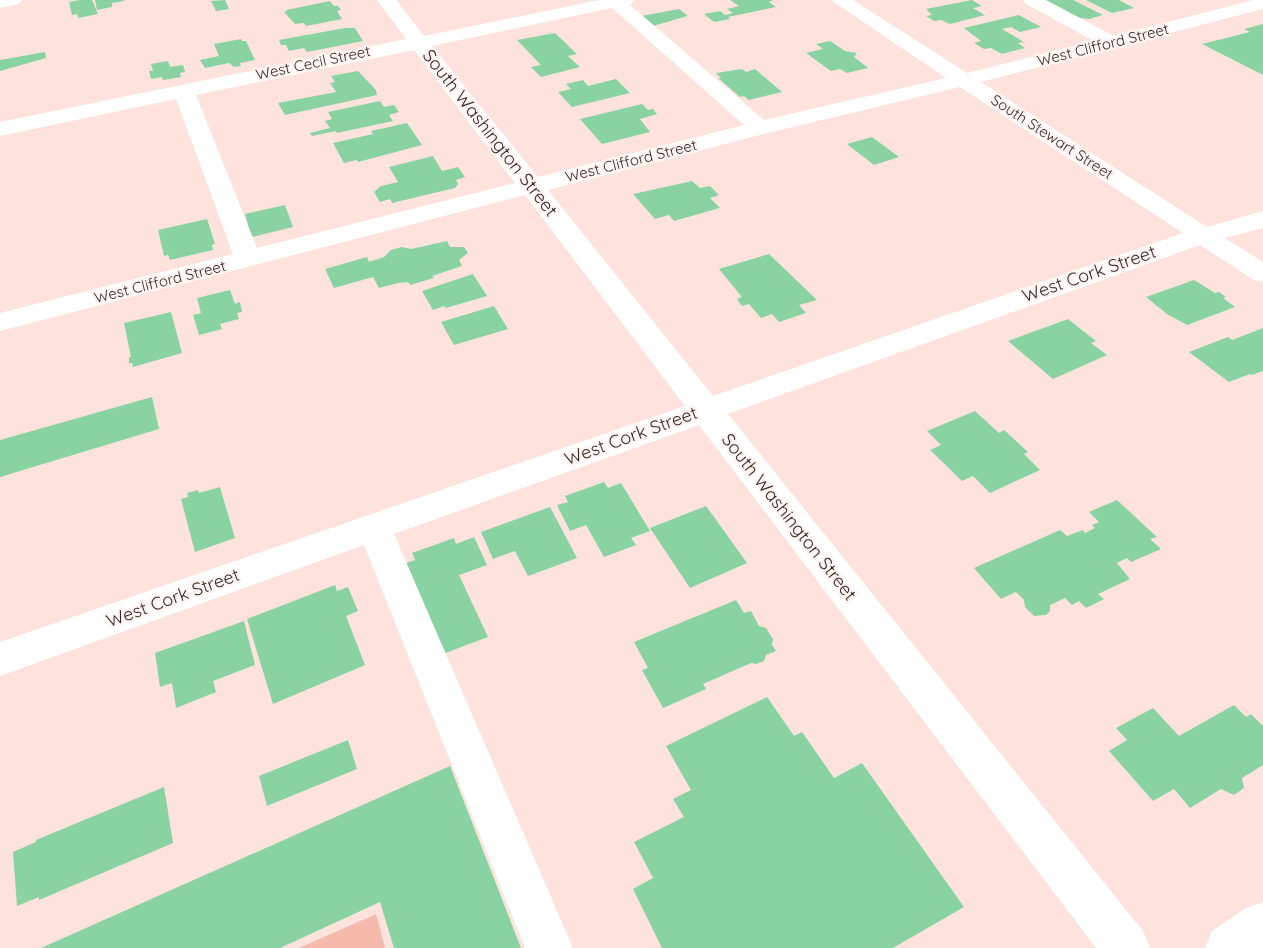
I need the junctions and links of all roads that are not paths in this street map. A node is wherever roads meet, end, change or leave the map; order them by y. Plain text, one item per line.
1 (13, 0) edge
2 (386, 0) edge
3 (840, 0) edge
4 (1032, 0) edge
5 (621, 1) edge
6 (0, 2) edge
7 (1263, 3) edge
8 (419, 41) junction
9 (1113, 44) junction
10 (963, 80) junction
11 (183, 91) junction
12 (760, 128) junction
13 (0, 129) edge
14 (532, 187) junction
15 (1263, 219) edge
16 (1203, 234) junction
17 (248, 260) junction
18 (1263, 274) edge
19 (0, 322) edge
20 (705, 409) junction
21 (374, 527) junction
22 (0, 659) edge
23 (1263, 925) edge
24 (549, 948) edge
25 (1126, 948) edge
26 (1228, 948) edge

1 - 6 street
2 - 8 street, South Washington Street
3 - 10 street, South Stewart Street
4 - 9 street
5 - 8 street, West Cecil Street
5 - 12 street
7 - 9 street, West Clifford Street
8 - 11 street, West Cecil Street
8 - 14 street, South Washington Street
9 - 10 street, West Clifford Street
10 - 12 street, West Clifford Street
10 - 16 street, South Stewart Street
11 - 13 street, West Cecil Street
11 - 17 street
12 - 14 street, West Clifford Street
14 - 17 street, West Clifford Street
14 - 20 street, South Washington Street
15 - 16 street, West Cork Street
16 - 18 street, South Stewart Street
16 - 20 street, West Cork Street
17 - 19 street, West Clifford Street
20 - 21 street, West Cork Street
20 - 25 street, South Washington Street
21 - 22 street, West Cork Street
21 - 24 street
23 - 26 street

